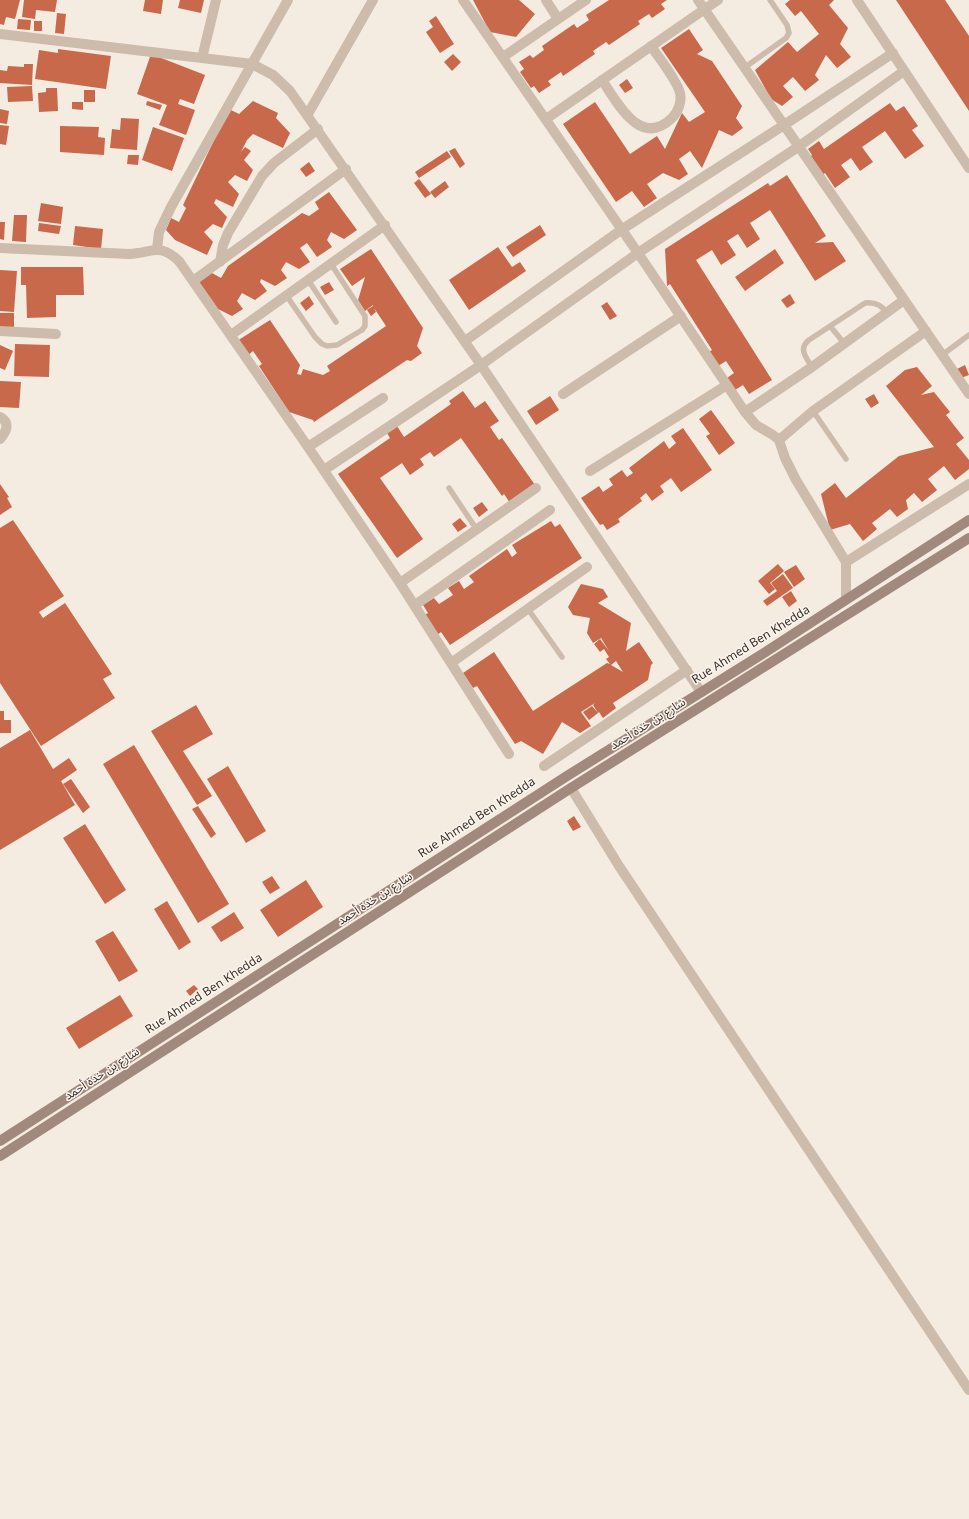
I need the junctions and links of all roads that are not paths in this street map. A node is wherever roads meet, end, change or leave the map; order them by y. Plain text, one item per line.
1 (216, 0) edge
2 (288, 0) edge
3 (373, 0) edge
4 (463, 0) edge
5 (546, 0) edge
6 (586, 0) edge
7 (698, 0) edge
8 (718, 0) edge
9 (770, 0) edge
10 (857, 0) edge
11 (704, 10) junction
12 (558, 19) junction
13 (0, 34) edge
14 (651, 46) junction
15 (893, 53) junction
16 (503, 57) junction
17 (202, 58) junction
18 (252, 64) junction
19 (744, 68) junction
20 (904, 71) junction
21 (602, 80) junction
22 (308, 114) junction
23 (546, 118) junction
24 (784, 125) junction
25 (318, 129) junction
26 (798, 147) junction
27 (969, 168) edge
28 (346, 169) junction
29 (385, 225) junction
30 (621, 230) junction
31 (0, 248) edge
32 (157, 249) junction
33 (638, 253) junction
34 (220, 262) junction
35 (330, 264) junction
36 (308, 280) junction
37 (193, 281) junction
38 (286, 295) junction
39 (904, 300) junction
40 (886, 312) junction
41 (680, 316) junction
42 (336, 322) dead end
43 (830, 326) junction
44 (0, 331) edge
45 (926, 331) junction
46 (56, 334) dead end
47 (231, 335) junction
48 (969, 335) edge
49 (465, 341) junction
50 (844, 343) junction
51 (942, 355) junction
52 (481, 365) junction
53 (812, 367) junction
54 (727, 385) junction
55 (563, 394) dead end
56 (969, 394) edge
57 (383, 398) dead end
58 (813, 411) junction
59 (745, 412) junction
60 (0, 417) edge
61 (0, 439) edge
62 (779, 440) junction
63 (308, 447) junction
64 (846, 459) dead end
65 (324, 470) junction
66 (590, 471) dead end
67 (969, 484) edge
68 (449, 488) dead end
69 (536, 488) dead end
70 (550, 510) dead end
71 (969, 520) edge
72 (477, 530) junction
73 (969, 538) edge
74 (846, 562) junction
75 (587, 567) dead end
76 (400, 583) junction
77 (846, 600) junction
78 (415, 605) junction
79 (528, 609) junction
80 (562, 657) dead end
81 (451, 663) junction
82 (687, 670) junction
83 (701, 692) junction
84 (509, 754) dead end
85 (544, 766) dead end
86 (571, 788) junction
87 (0, 1141) edge
88 (0, 1156) edge
89 (969, 1390) edge

1 - 17 street
2 - 18 street
3 - 22 street
4 - 16 street
5 - 12 street
6 - 12 street
7 - 11 street
8 - 11 street
9 - 19 lane
10 - 15 street
11 - 14 street
11 - 19 street
12 - 16 street
13 - 17 street
14 - 21 street
14 - 21 street
15 - 20 street
15 - 24 street
16 - 23 street
17 - 18 street
18 - 22 street
18 - 32 street
19 - 24 street
20 - 26 street
20 - 27 street
21 - 23 street
22 - 25 street
23 - 30 street
24 - 26 street
24 - 30 street
25 - 28 street
25 - 34 street
26 - 33 street
26 - 39 street
28 - 29 street
28 - 34 street
29 - 35 street
29 - 49 street
30 - 33 street
30 - 49 street
31 - 32 street
32 - 37 street
33 - 41 street
33 - 52 street
34 - 37 street
35 - 36 street
35 - 38 lane
36 - 38 street
36 - 42 lane
37 - 47 street
38 - 47 street
39 - 40 street
39 - 45 street
40 - 43 lane
40 - 50 street
41 - 54 street
41 - 55 street
43 - 50 lane
43 - 53 lane
44 - 46 street
45 - 51 street
45 - 58 street
47 - 63 street
48 - 51 lane
49 - 52 street
50 - 53 street
51 - 56 street
52 - 65 street
52 - 82 street
53 - 59 street
54 - 59 street
54 - 66 street
57 - 63 street
58 - 62 street
58 - 64 lane
59 - 62 street
60 - 61 street
62 - 74 street
63 - 65 street
65 - 76 street
67 - 74 street
68 - 72 lane
69 - 72 street
70 - 78 street
71 - 77 main road, Rue Ahmed Ben Khedda
72 - 76 street
73 - 86 main road, شارع بن خدة أحمد
74 - 77 street
75 - 79 street
76 - 78 street
77 - 83 main road, Rue Ahmed Ben Khedda
78 - 81 street
79 - 80 lane
79 - 81 street
81 - 84 street
82 - 83 street
82 - 85 street
83 - 87 main road, Rue Ahmed Ben Khedda
86 - 88 main road, شارع بن خدة أحمد
86 - 89 street

